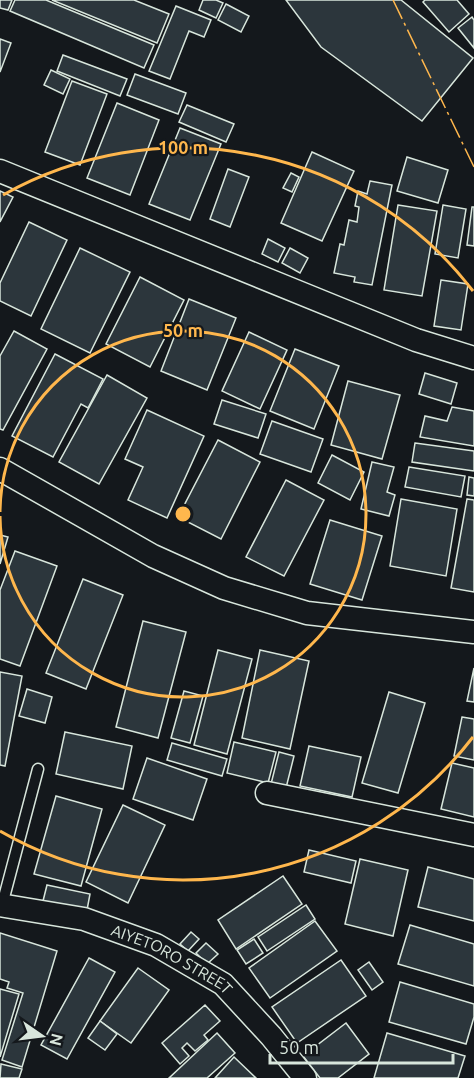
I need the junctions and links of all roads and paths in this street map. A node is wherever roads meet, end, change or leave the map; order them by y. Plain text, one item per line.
1 (0, 171) edge
2 (474, 358) edge
3 (0, 469) edge
4 (474, 632) edge
5 (38, 769) dead end
6 (267, 793) dead end
7 (474, 835) edge
8 (1, 905) edge
9 (305, 1078) edge

1 - 2 street
3 - 4 street
5 - 8 lane
6 - 7 street
8 - 9 street, AIYETORO STREET

